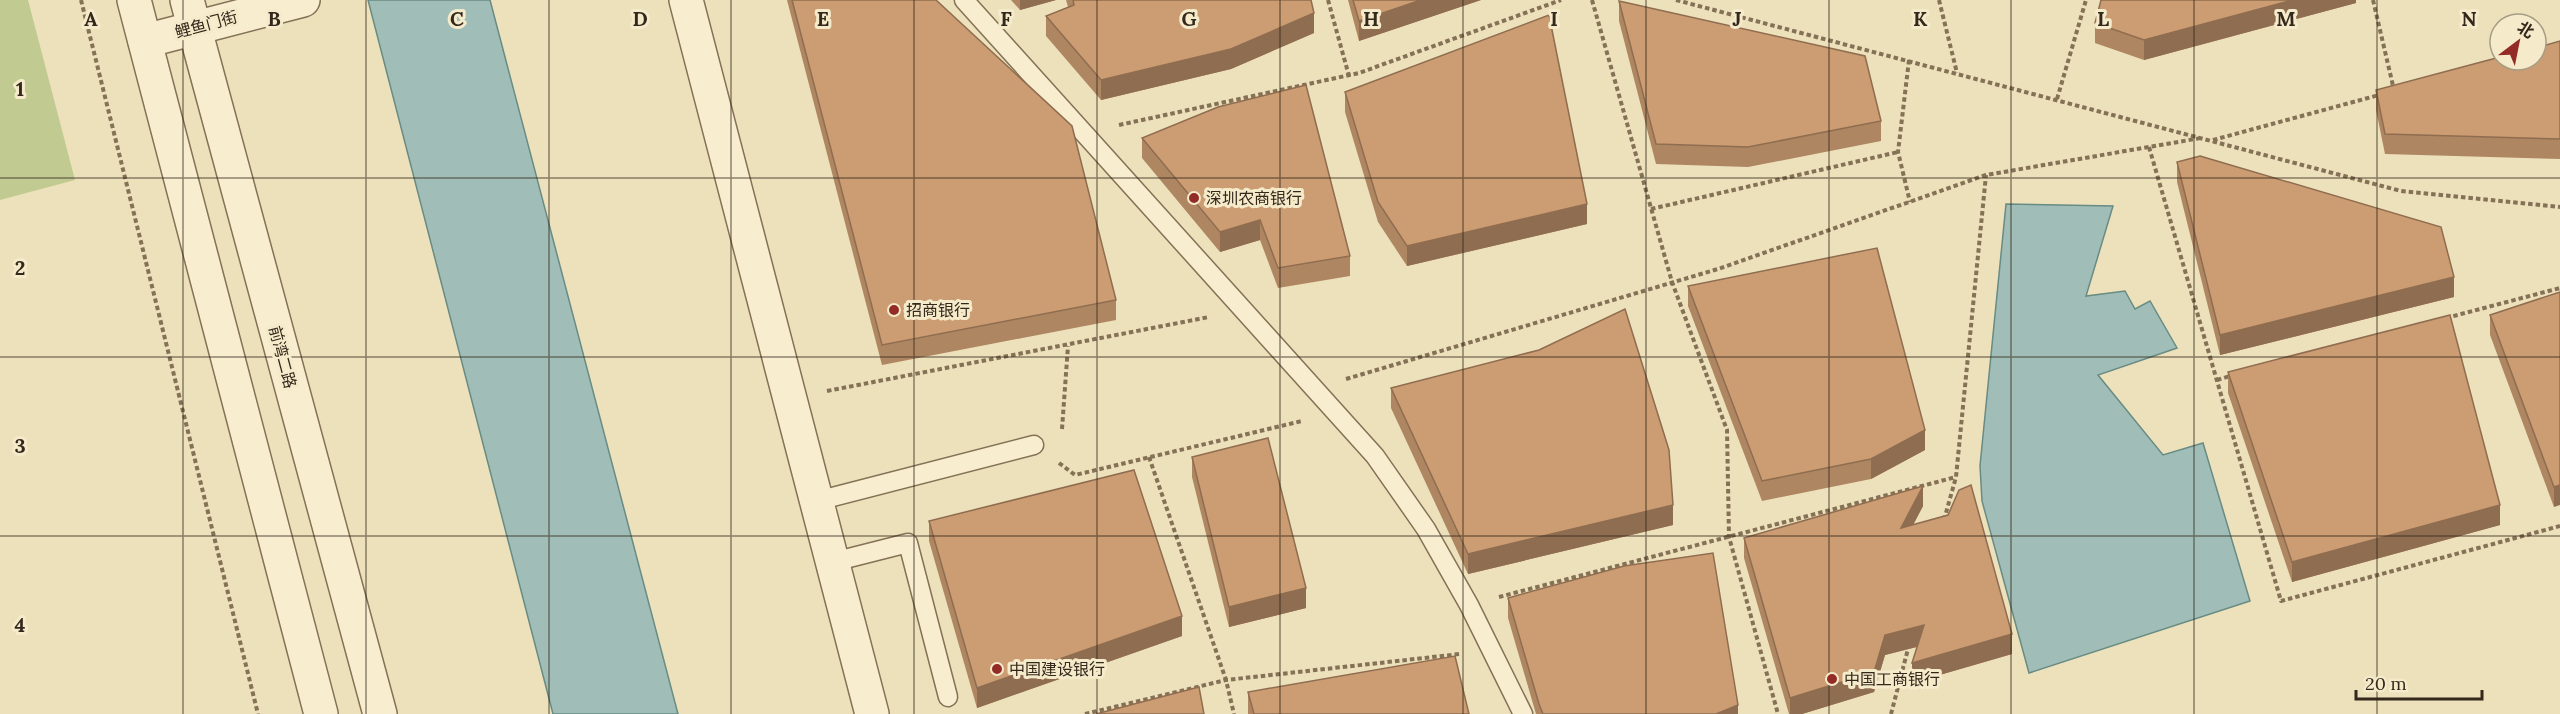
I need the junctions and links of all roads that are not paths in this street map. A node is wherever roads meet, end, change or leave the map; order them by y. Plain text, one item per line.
1 (134, 0) edge
2 (686, 0) edge
3 (964, 0) edge
4 (297, 2) edge
5 (191, 14) edge
6 (145, 40) junction
7 (1034, 446) dead end
8 (817, 501) junction
9 (833, 562) junction
10 (948, 697) dead end
11 (321, 714) edge
12 (380, 714) edge
13 (872, 714) edge
14 (1523, 714) edge

1 - 6 street
2 - 8 street
3 - 14 lane
4 - 5 street, 鲤鱼门街
5 - 6 street, 鲤鱼门街
5 - 12 street, 前湾二路
6 - 11 street
7 - 8 lane
8 - 9 street
9 - 10 lane
9 - 13 street

